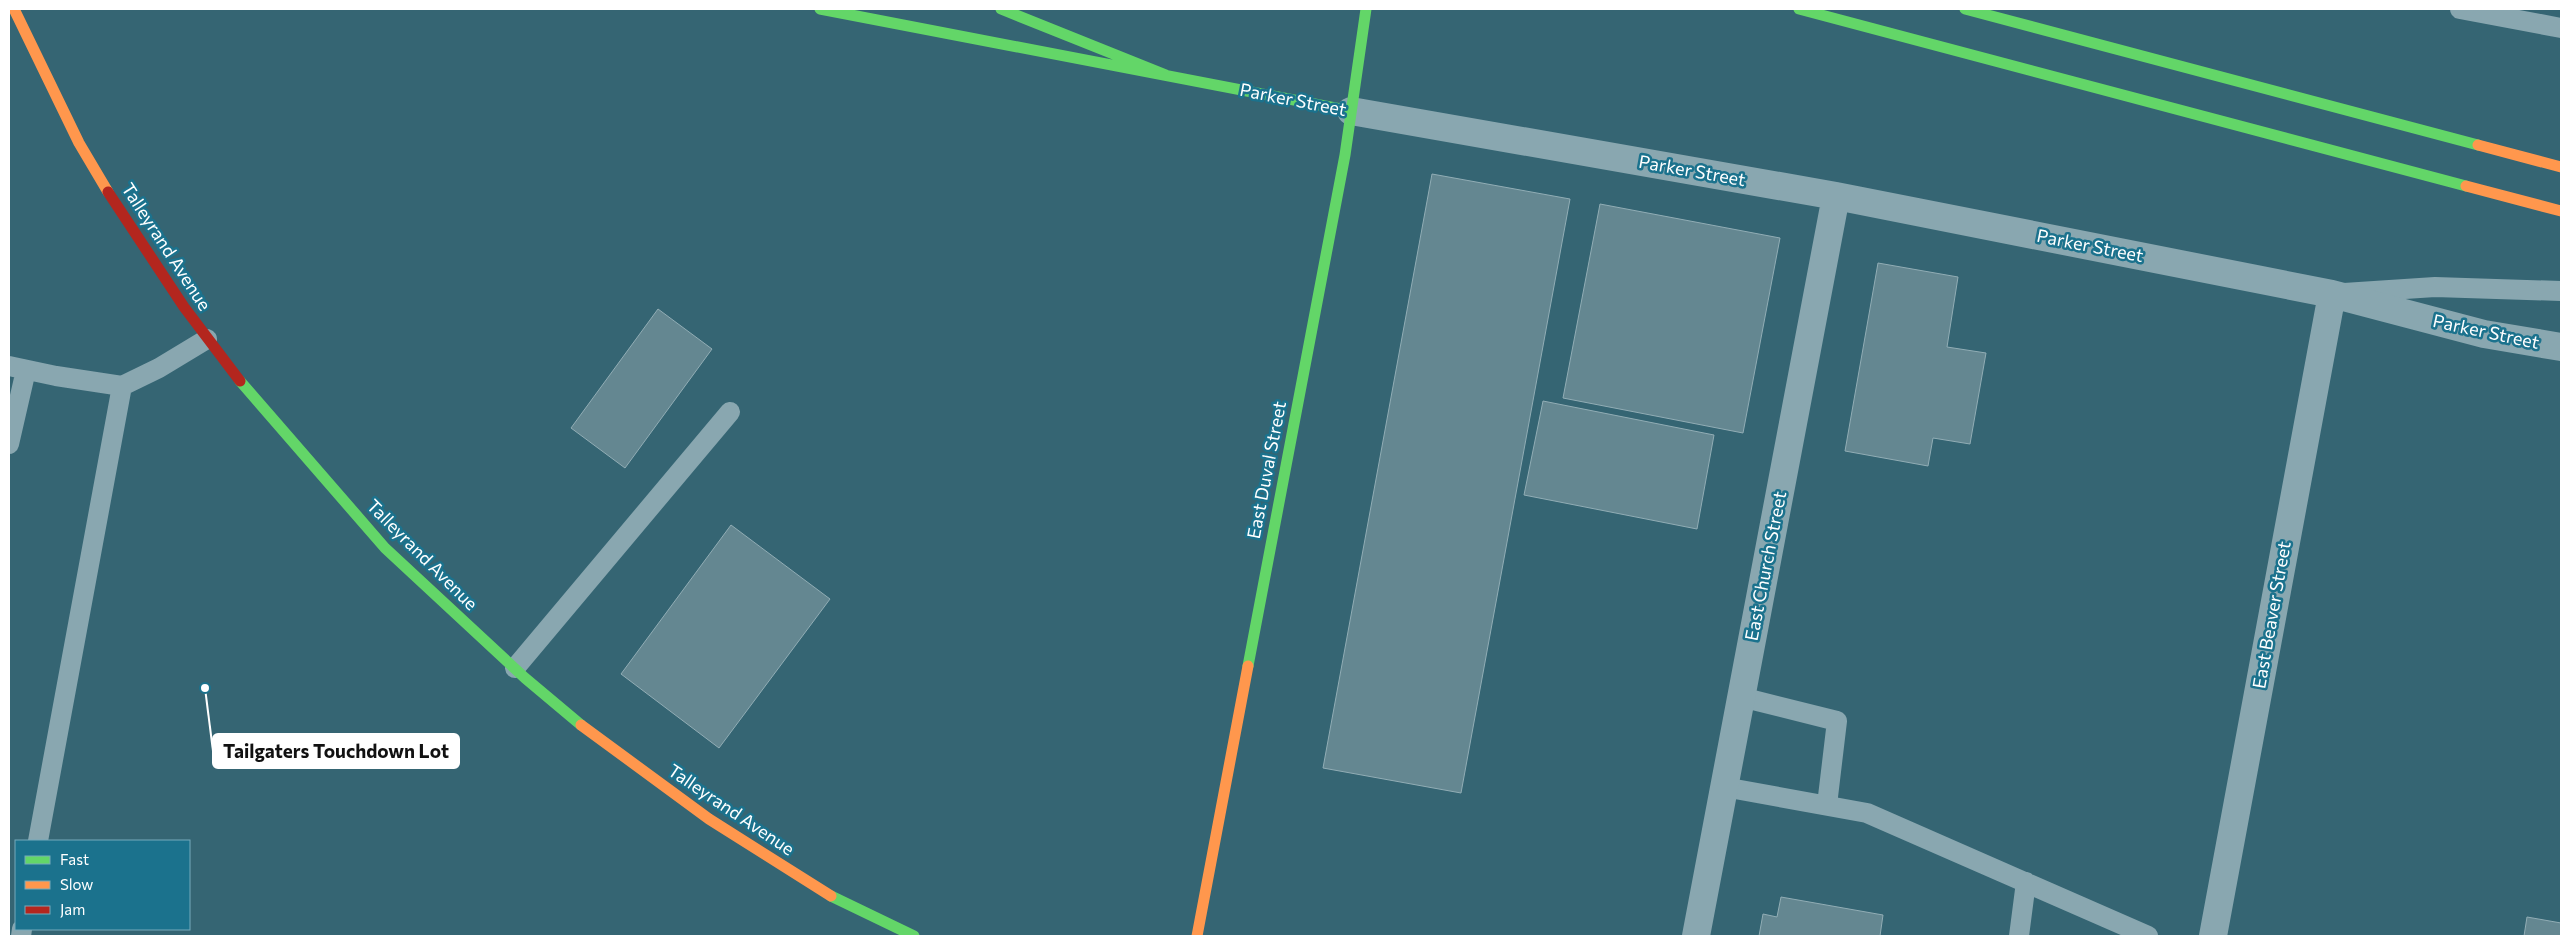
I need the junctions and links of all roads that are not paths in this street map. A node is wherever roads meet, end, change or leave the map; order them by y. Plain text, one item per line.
1 (14, 9) edge
2 (820, 9) edge
3 (1001, 9) edge
4 (1366, 9) edge
5 (1799, 9) edge
6 (1965, 9) edge
7 (2460, 9) edge
8 (2561, 28) edge
9 (1166, 75) junction
10 (1351, 111) junction
11 (2561, 167) edge
12 (1836, 196) junction
13 (2561, 211) edge
14 (2561, 291) edge
15 (2332, 294) junction
16 (207, 339) junction
17 (2561, 347) edge
18 (17, 368) edge
19 (122, 386) junction
20 (730, 412) dead end
21 (9, 444) edge
22 (515, 668) junction
23 (1741, 697) junction
24 (1724, 787) junction
25 (1827, 805) junction
26 (38, 840) edge
27 (2026, 882) junction
28 (914, 936) edge
29 (1197, 936) edge
30 (1696, 936) edge
31 (2019, 936) edge
32 (2148, 936) edge
33 (2213, 936) edge

1 - 16 main road, Talleyrand Avenue
2 - 9 main road, Parker Street
3 - 9 main road
4 - 10 main road, East Duval Street
5 - 13 main road
6 - 11 main road
7 - 8 lane
9 - 10 main road, Parker Street
10 - 12 street, Parker Street
10 - 29 main road, East Duval Street
12 - 15 street, Parker Street
12 - 23 street, East Church Street
14 - 15 lane
15 - 17 street, Parker Street
15 - 33 street, East Beaver Street
16 - 19 lane
16 - 22 main road, Talleyrand Avenue
18 - 19 lane
18 - 21 lane
19 - 26 lane
20 - 22 lane
22 - 28 main road, Talleyrand Avenue
23 - 24 street, East Church Street
23 - 25 lane
24 - 25 lane
24 - 30 street, East Church Street
25 - 27 lane
27 - 31 lane
27 - 32 lane

